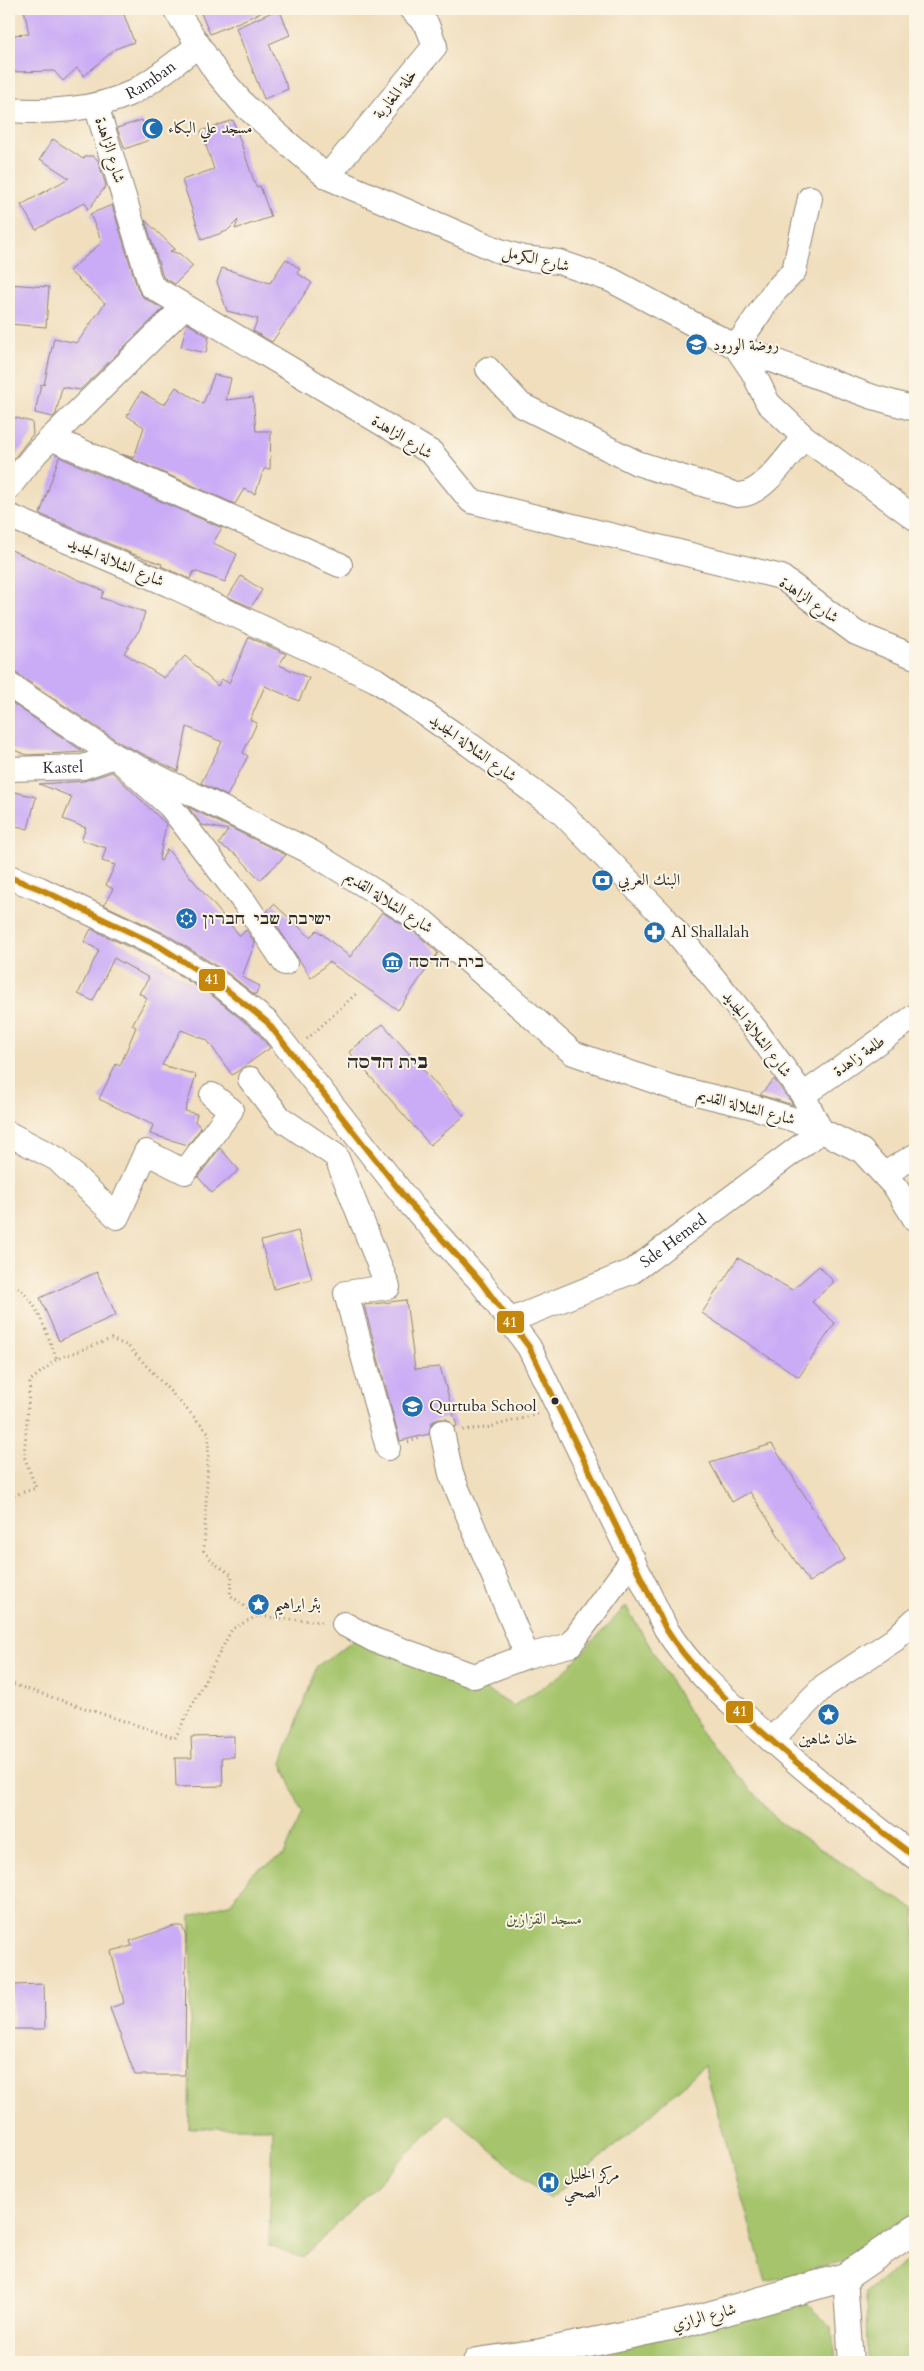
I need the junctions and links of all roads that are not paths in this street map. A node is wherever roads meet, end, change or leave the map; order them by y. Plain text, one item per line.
1 (175, 9) edge
2 (410, 9) edge
3 (198, 46) junction
4 (96, 105) junction
5 (9, 110) edge
6 (326, 177) junction
7 (810, 198) dead end
8 (184, 307) junction
9 (736, 346) junction
10 (488, 369) dead end
11 (915, 409) edge
12 (51, 438) junction
13 (804, 438) junction
14 (9, 487) edge
15 (9, 516) edge
16 (915, 518) edge
17 (340, 565) dead end
18 (915, 657) edge
19 (9, 686) edge
20 (115, 756) junction
21 (9, 768) edge
22 (9, 877) edge
23 (285, 963) dead end
24 (915, 1016) edge
25 (250, 1079) dead end
26 (803, 1095) junction
27 (212, 1096) dead end
28 (821, 1131) junction
29 (9, 1134) edge
30 (915, 1156) edge
31 (884, 1174) junction
32 (915, 1219) edge
33 (509, 1321) junction
34 (442, 1432) road end
35 (388, 1448) road end
36 (633, 1560) junction
37 (915, 1620) edge
38 (344, 1624) road end
39 (527, 1656) junction
40 (771, 1740) junction
41 (915, 1857) edge
42 (915, 2229) edge
43 (844, 2277) junction
44 (540, 2358) edge
45 (477, 2362) edge
46 (851, 2362) edge

1 - 3 street, شارع الكرمل
2 - 6 street, خلة المغاربة
3 - 4 street, Ramban
3 - 6 street, شارع الكرمل
4 - 5 street, Ramban
4 - 8 street, شارع الزاهدة
6 - 9 street, شارع الكرمل
7 - 9 street
8 - 12 street
8 - 18 street, شارع الزاهدة
9 - 11 street, شارع الكرمل
9 - 13 street
10 - 13 street
12 - 14 street
12 - 17 street
13 - 16 street
15 - 26 street, شارع الشلالة الجديد
19 - 20 street, شارع الشلالة القديم
20 - 21 street, Kastel
20 - 23 street
20 - 28 street, شارع الشلالة القديم
22 - 33 street
24 - 26 street, طلعة زاهدة
25 - 35 street
26 - 28 street, شارع الشلالة الجديد
27 - 29 street
28 - 31 street, شارع الشلالة القديم
28 - 33 street, Sde Hemed
30 - 31 street
31 - 32 street, شارع الشلالة القديم
33 - 36 street
34 - 39 street
36 - 39 street
36 - 40 street
37 - 40 street
38 - 39 street
40 - 41 street
42 - 43 main road, شارع الرازي
43 - 44 main road, شارع الرازي
43 - 46 street
44 - 45 main road, شارع الرازي

